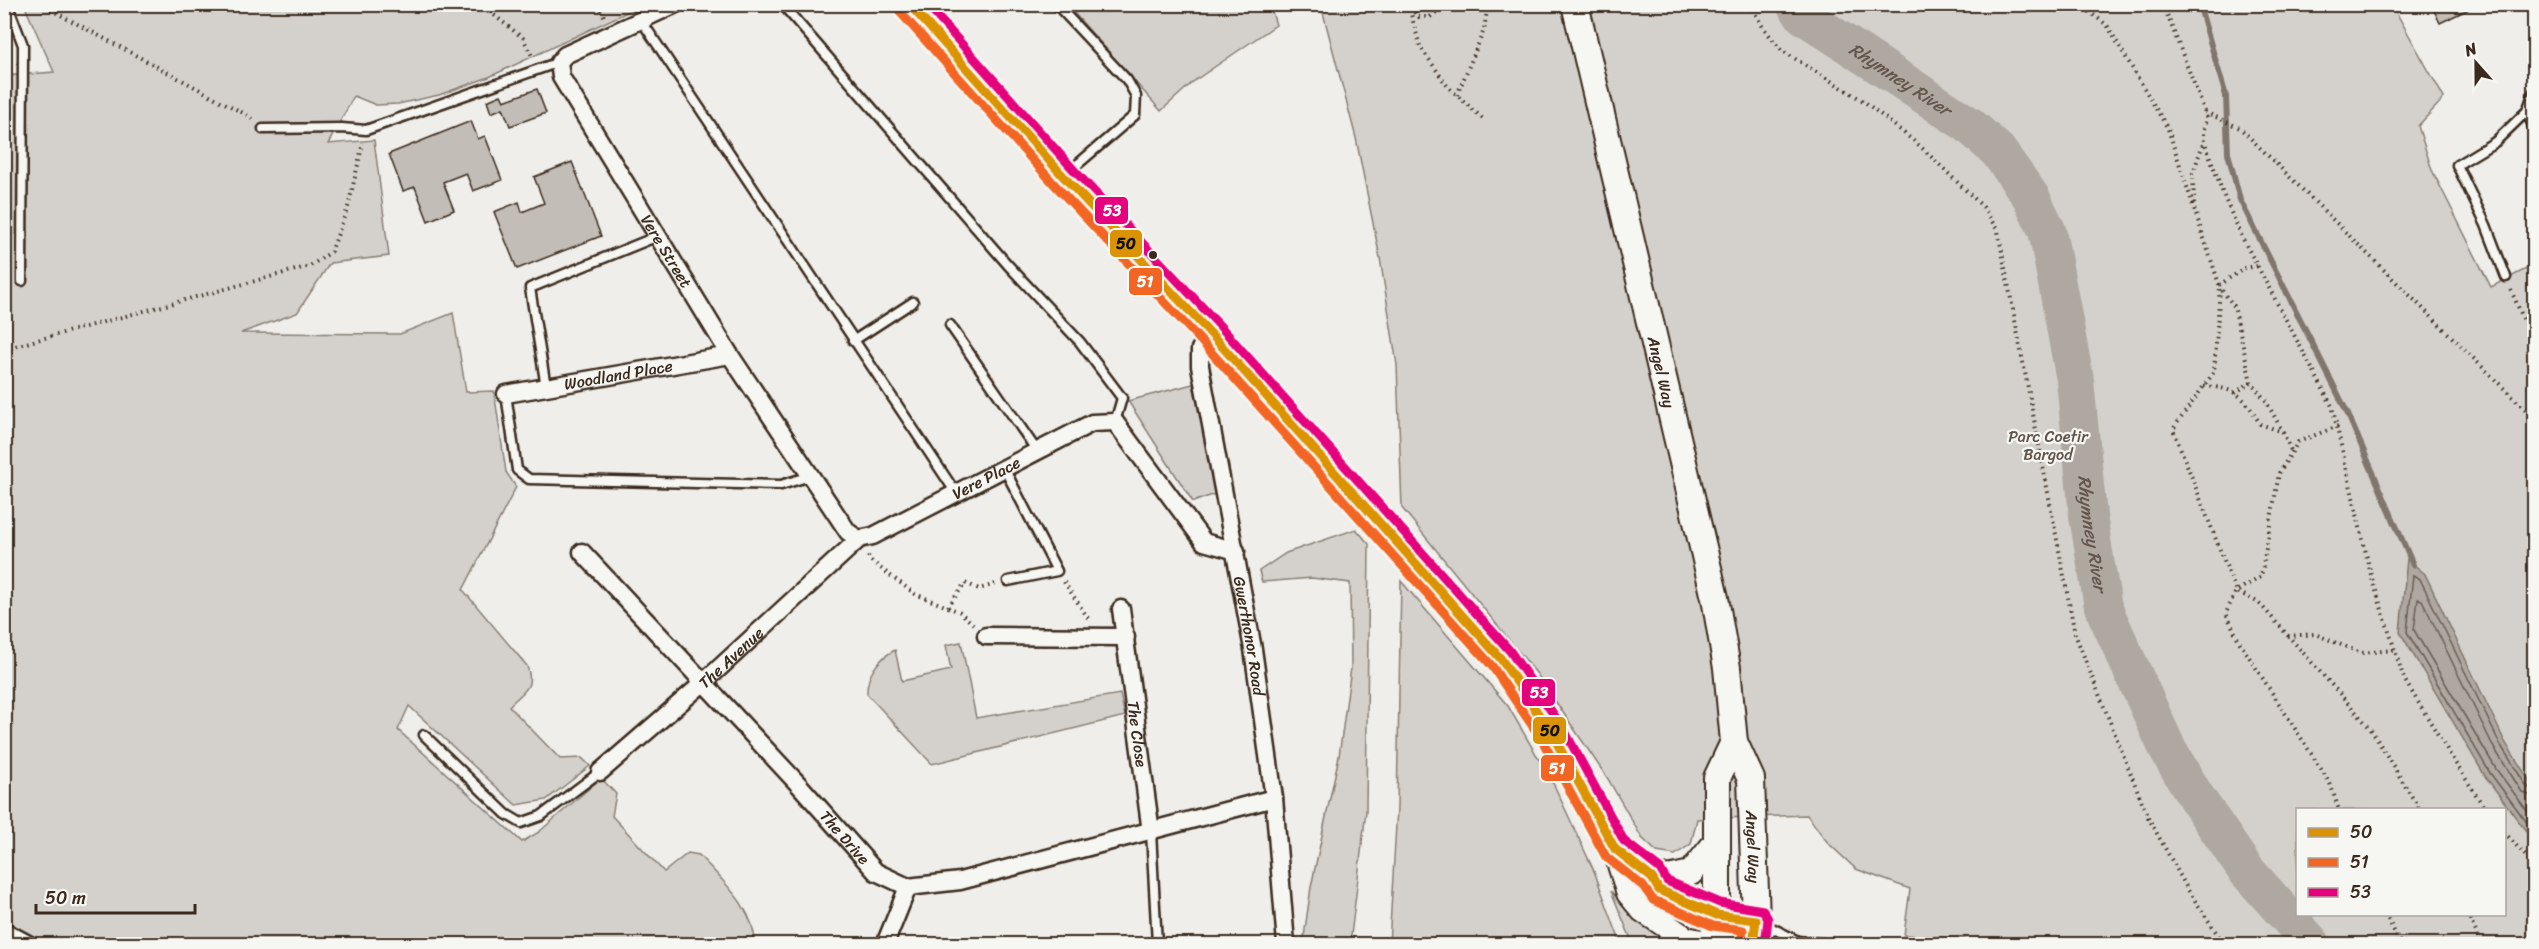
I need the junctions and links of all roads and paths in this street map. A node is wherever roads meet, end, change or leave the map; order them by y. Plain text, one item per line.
1 (40, 4) edge
2 (480, 4) edge
3 (676, 4) edge
4 (782, 4) edge
5 (909, 4) edge
6 (1056, 4) edge
7 (1379, 4) edge
8 (1447, 4) edge
9 (1488, 4) edge
10 (1575, 4) edge
11 (1750, 4) edge
12 (2079, 4) edge
13 (2163, 4) edge
14 (1408, 5) edge
15 (7, 6) edge
16 (1381, 10) dead end
17 (641, 20) junction
18 (532, 55) dead end
19 (559, 63) junction
20 (2535, 92) edge
21 (1457, 95) junction
22 (2527, 111) junction
23 (2205, 112) junction
24 (1483, 119) dead end
25 (263, 129) joint
26 (2535, 129) edge
27 (366, 130) junction
28 (2204, 140) junction
29 (1064, 177) junction
30 (2194, 209) junction
31 (658, 236) junction
32 (2257, 266) junction
33 (2506, 277) joint
34 (22, 281) dead end
35 (2219, 286) junction
36 (913, 302) dead end
37 (950, 325) dead end
38 (1211, 334) junction
39 (853, 341) junction
40 (2535, 344) edge
41 (4, 349) edge
42 (730, 355) junction
43 (2251, 382) junction
44 (2204, 386) junction
45 (546, 387) junction
46 (2235, 393) junction
47 (506, 394) joint
48 (2535, 418) edge
49 (1115, 422) junction
50 (2338, 426) junction
51 (2283, 432) junction
52 (1037, 451) junction
53 (2292, 453) junction
54 (1004, 468) junction
55 (810, 476) junction
56 (956, 493) junction
57 (859, 539) junction
58 (1236, 551) junction
59 (582, 552) dead end
60 (1057, 571) junction
61 (1008, 581) joint
62 (2236, 591) junction
63 (948, 607) junction
64 (1121, 609) dead end
65 (1091, 623) dead end
66 (986, 636) joint
67 (2288, 636) junction
68 (1126, 637) junction
69 (2394, 650) junction
70 (703, 683) junction
71 (424, 735) dead end
72 (1734, 742) junction
73 (600, 772) joint
74 (1274, 798) junction
75 (2338, 808) edge
76 (2419, 808) edge
77 (2485, 808) edge
78 (1151, 832) junction
79 (2506, 833) edge
80 (1716, 842) junction
81 (1615, 849) junction
82 (2535, 865) edge
83 (1652, 878) junction
84 (908, 887) junction
85 (1717, 915) junction
86 (2386, 916) edge
87 (2468, 916) edge
88 (4, 931) edge
89 (1754, 936) edge
90 (1897, 938) dead end
91 (1798, 941) junction
92 (28, 945) edge
93 (885, 945) edge
94 (1157, 945) edge
95 (1286, 945) edge
96 (1712, 945) edge
97 (1726, 945) edge
98 (1830, 945) edge
99 (1896, 945) edge
100 (2224, 945) edge
101 (2401, 945) edge
102 (2482, 945) edge

1 - 25 path
2 - 18 path
3 - 17 street
4 - 49 lane
5 - 29 street
6 - 29 lane
7 - 16 path
8 - 14 path
9 - 21 path
10 - 72 main road, Angel Way
11 - 100 path
12 - 30 path
13 - 23 path
14 - 21 path
15 - 34 lane
17 - 19 street
17 - 39 lane
19 - 27 lane
19 - 31 street, Vere Street
20 - 22 lane
21 - 24 path
22 - 26 lane
22 - 33 lane
23 - 28 path
23 - 48 path
25 - 27 lane
27 - 41 path
28 - 30 path
28 - 32 path
29 - 38 street
30 - 35 path
31 - 42 street, Vere Street
31 - 45 lane
32 - 35 path
32 - 50 path
33 - 40 path
35 - 43 path
35 - 44 path
36 - 39 lane
37 - 52 lane
38 - 58 street, Gwerthonor Road
38 - 81 street
39 - 56 lane
42 - 45 street, Woodland Place
42 - 55 street, Vere Street
43 - 46 path
43 - 51 path
44 - 46 path
44 - 62 path
45 - 47 street, Woodland Place
46 - 51 path
47 - 55 lane
49 - 52 street, Vere Place
49 - 58 street
50 - 53 path
50 - 69 path
51 - 53 path
52 - 54 street, Vere Place
53 - 62 path
54 - 56 street, Vere Place
54 - 60 lane
55 - 57 street, Vere Street
56 - 57 street, Vere Place
57 - 63 path
57 - 70 street, The Avenue
58 - 74 street, Gwerthonor Road
59 - 70 street, The Drive
60 - 61 lane
60 - 65 path
61 - 63 path
62 - 67 path
62 - 75 path
63 - 66 path
64 - 68 street, The Close
66 - 68 street
67 - 69 path
67 - 76 path
68 - 78 street, The Close
69 - 77 path
70 - 73 street, The Avenue
70 - 84 street, The Drive
71 - 73 lane
72 - 80 main road
72 - 89 main road, Angel Way
74 - 78 street
74 - 95 street, Gwerthonor Road
78 - 84 street
78 - 94 lane
79 - 82 path
80 - 83 street
80 - 85 main road
81 - 83 street
81 - 96 street
83 - 85 street
84 - 93 street
85 - 89 street
85 - 96 main road
86 - 101 path
87 - 102 path
88 - 92 street
89 - 91 lane
89 - 91 lane
89 - 97 street
90 - 99 path
91 - 98 lane

